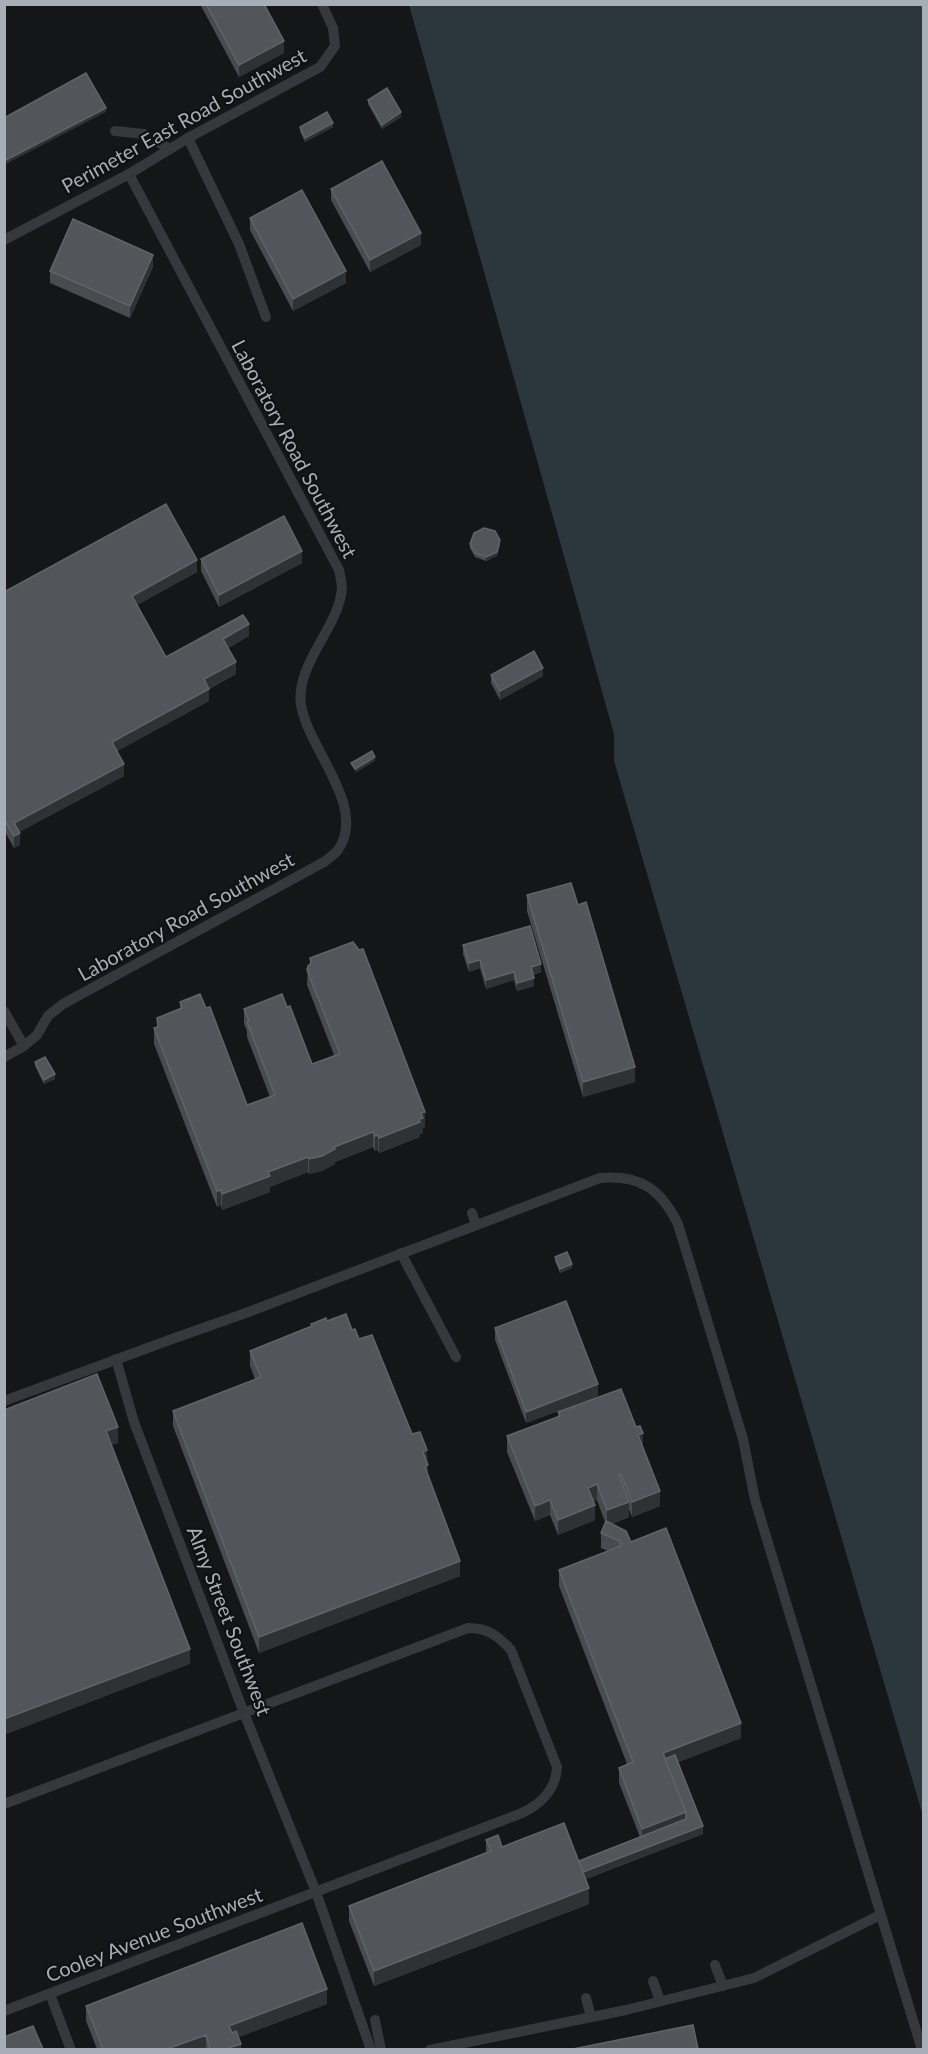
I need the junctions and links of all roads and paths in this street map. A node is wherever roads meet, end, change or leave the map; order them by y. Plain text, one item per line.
1 (322, 4) edge
2 (115, 131) dead end
3 (188, 138) junction
4 (170, 149) junction
5 (129, 174) junction
6 (4, 240) edge
7 (266, 317) dead end
8 (4, 1011) edge
9 (24, 1046) junction
10 (4, 1057) edge
11 (472, 1213) dead end
12 (476, 1225) junction
13 (401, 1253) junction
14 (456, 1357) dead end
15 (116, 1359) junction
16 (4, 1401) edge
17 (244, 1713) junction
18 (4, 1804) edge
19 (316, 1892) junction
20 (880, 1915) junction
21 (715, 1965) dead end
22 (653, 1981) dead end
23 (723, 1986) junction
24 (50, 1994) junction
25 (586, 1998) dead end
26 (660, 2001) junction
27 (4, 2011) edge
28 (591, 2017) junction
29 (375, 2020) dead end
30 (71, 2049) edge
31 (370, 2049) edge
32 (381, 2049) edge
33 (430, 2049) edge
34 (922, 2049) edge

1 - 3 lane, Perimeter East Road Southwest
2 - 4 lane
3 - 4 lane, Perimeter East Road Southwest
3 - 7 lane
4 - 5 lane, Perimeter East Road Southwest
5 - 6 lane, Perimeter East Road Southwest
5 - 9 lane, Laboratory Road Southwest
8 - 9 lane
9 - 10 lane, Laboratory Road Southwest
11 - 12 lane
12 - 13 lane
12 - 20 lane
13 - 14 lane
13 - 15 lane
15 - 16 lane
15 - 17 lane, Almy Street Southwest
17 - 18 lane, Cooley Avenue Southwest
17 - 19 lane, Almy Street Southwest
17 - 19 lane, Cooley Avenue Southwest
19 - 24 lane, Cooley Avenue Southwest
19 - 31 lane, Almy Street Southwest
20 - 23 lane
20 - 34 lane
21 - 23 lane
22 - 26 lane
23 - 26 lane
24 - 27 lane, Cooley Avenue Southwest
24 - 30 lane
25 - 28 lane
26 - 28 lane
28 - 33 lane
29 - 32 lane

